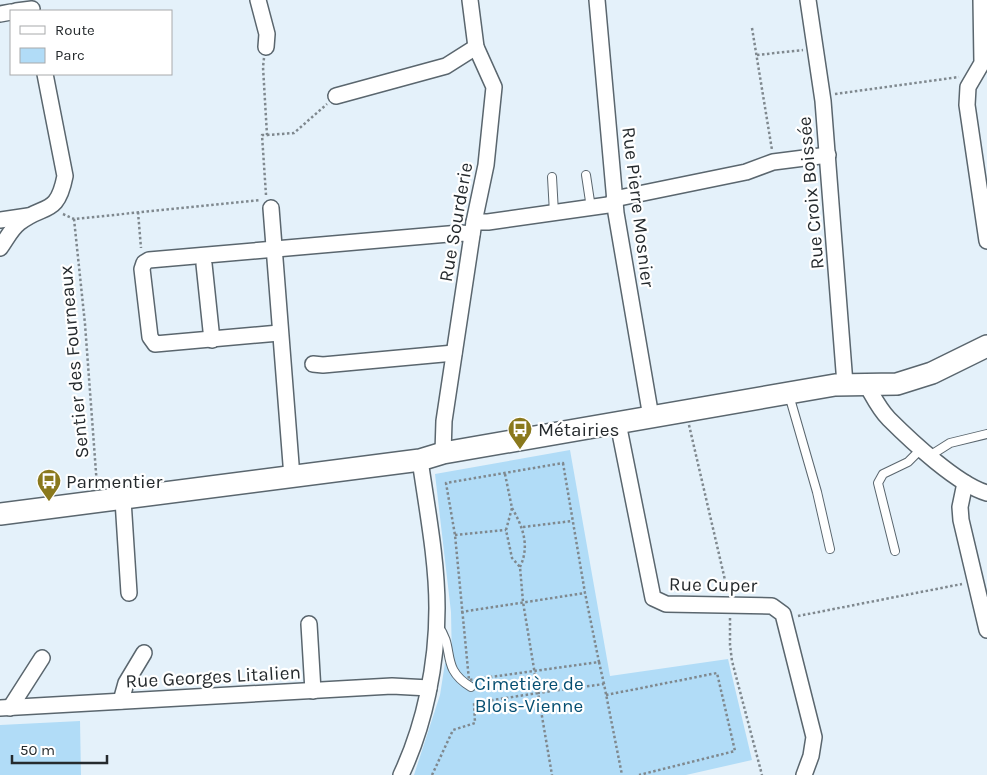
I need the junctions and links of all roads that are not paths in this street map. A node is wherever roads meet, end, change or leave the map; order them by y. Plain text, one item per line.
1 (258, 0) edge
2 (470, 0) edge
3 (597, 0) edge
4 (808, 0) edge
5 (981, 0) edge
6 (266, 47) road end
7 (476, 47) junction
8 (45, 75) edge
9 (336, 96) road end
10 (828, 155) junction
11 (586, 175) dead end
12 (552, 177) dead end
13 (614, 201) junction
14 (269, 204) road end
15 (591, 208) junction
16 (33, 215) junction
17 (542, 215) junction
18 (0, 220) edge
19 (473, 228) junction
20 (987, 241) edge
21 (0, 248) edge
22 (274, 248) junction
23 (204, 264) dead end
24 (279, 333) junction
25 (212, 340) junction
26 (987, 346) edge
27 (454, 353) junction
28 (313, 364) dead end
29 (856, 384) junction
30 (788, 393) junction
31 (652, 417) junction
32 (618, 423) junction
33 (987, 434) edge
34 (927, 452) junction
35 (443, 453) junction
36 (420, 460) junction
37 (292, 477) junction
38 (964, 483) junction
39 (987, 493) edge
40 (123, 500) junction
41 (0, 514) edge
42 (830, 549) dead end
43 (895, 551) dead end
44 (129, 593) dead end
45 (309, 624) dead end
46 (436, 624) junction
47 (987, 630) edge
48 (144, 652) dead end
49 (42, 658) dead end
50 (471, 687) dead end
51 (429, 688) junction
52 (313, 691) junction
53 (121, 701) junction
54 (5, 708) edge
55 (401, 775) edge
56 (804, 775) edge

1 - 6 street
2 - 7 street, Rue Sourderie
3 - 13 street, Rue Pierre Mosnier
4 - 10 street, Rue Croix Boissée
5 - 20 street
7 - 9 street
7 - 19 street, Rue Sourderie
8 - 16 street
10 - 13 street
10 - 29 street, Rue Croix Boissée
11 - 15 lane
12 - 17 lane
13 - 15 street
13 - 31 street, Rue Pierre Mosnier
14 - 22 street
15 - 17 street
16 - 18 street
16 - 21 street
17 - 19 street
19 - 22 street
19 - 27 street, Rue Sourderie
22 - 24 street
22 - 25 street
23 - 25 street
24 - 25 street
24 - 37 street
26 - 29 street
27 - 28 street
27 - 35 street, Rue Sourderie
29 - 30 street
29 - 34 street
30 - 31 street
30 - 42 lane
31 - 32 street
32 - 35 street
32 - 56 street, Rue Cuper
33 - 34 lane
34 - 38 street
34 - 43 lane
35 - 36 street
36 - 37 street
36 - 46 street
37 - 40 street
38 - 39 street
38 - 47 street
40 - 41 street
40 - 44 street
45 - 52 street
46 - 50 lane
46 - 51 street
48 - 53 street
49 - 54 street
51 - 52 street, Rue Georges Litalien
51 - 55 street
52 - 53 street, Rue Georges Litalien
53 - 54 street, Rue Georges Litalien

